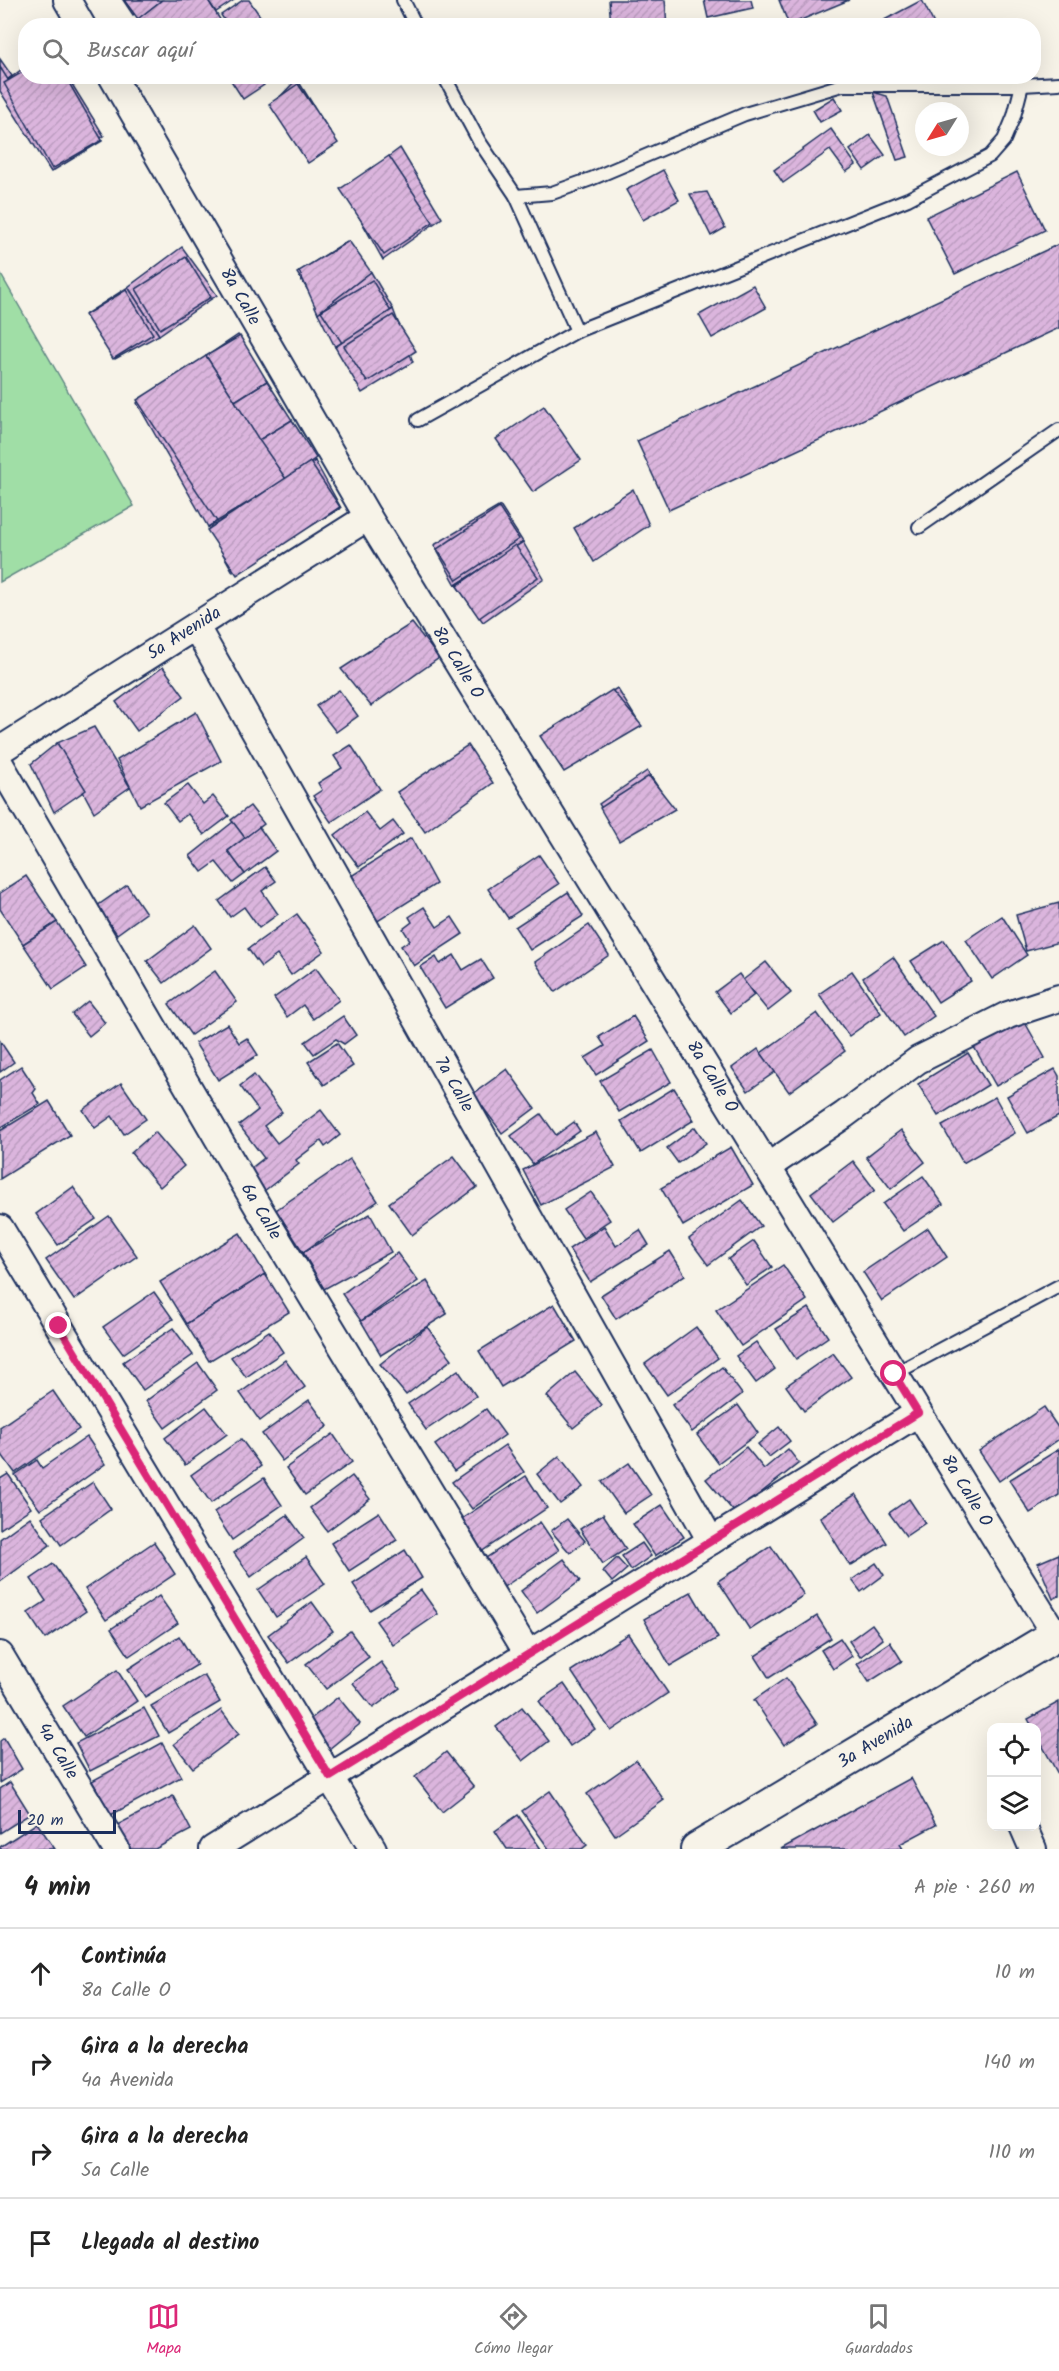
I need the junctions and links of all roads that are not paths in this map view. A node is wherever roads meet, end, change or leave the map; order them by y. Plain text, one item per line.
1 (67, 0) edge
2 (403, 0) edge
3 (77, 18) edge
4 (412, 18) edge
5 (1059, 83) edge
6 (117, 84) edge
7 (448, 84) edge
8 (1040, 84) edge
9 (1041, 84) edge
10 (1022, 85) junction
11 (516, 196) junction
12 (577, 331) junction
13 (418, 420) dead end
14 (1059, 430) edge
15 (368, 518) junction
16 (919, 527) dead end
17 (196, 627) junction
18 (0, 750) edge
19 (0, 764) edge
20 (1059, 998) edge
21 (767, 1167) junction
22 (0, 1228) edge
23 (1059, 1286) edge
24 (894, 1374) junction
25 (918, 1413) junction
26 (711, 1541) junction
27 (1057, 1634) edge
28 (528, 1654) junction
29 (0, 1655) edge
30 (330, 1777) junction
31 (1025, 1831) edge
32 (116, 1849) edge
33 (213, 1849) edge
34 (374, 1849) edge
35 (698, 1849) edge
36 (1033, 1849) edge

1 - 3 street
2 - 4 lane
5 - 9 lane
6 - 15 street, 8a Calle
7 - 11 lane
8 - 10 lane
10 - 11 lane
10 - 12 lane
11 - 12 lane
12 - 13 lane
14 - 16 lane
15 - 17 street, 5a Avenida
15 - 21 street, 8a Calle O
17 - 18 street, 5a Avenida
17 - 26 street, 7a Calle
19 - 28 street, 6a Calle
20 - 21 street
21 - 24 street, 8a Calle O
22 - 30 street
23 - 24 lane
24 - 25 street, 8a Calle O
25 - 26 street
25 - 27 street, 8a Calle O
26 - 28 street
27 - 35 street, 3a Avenida
28 - 30 street
29 - 32 street, 4a Calle
30 - 33 street
30 - 34 street
31 - 36 street

